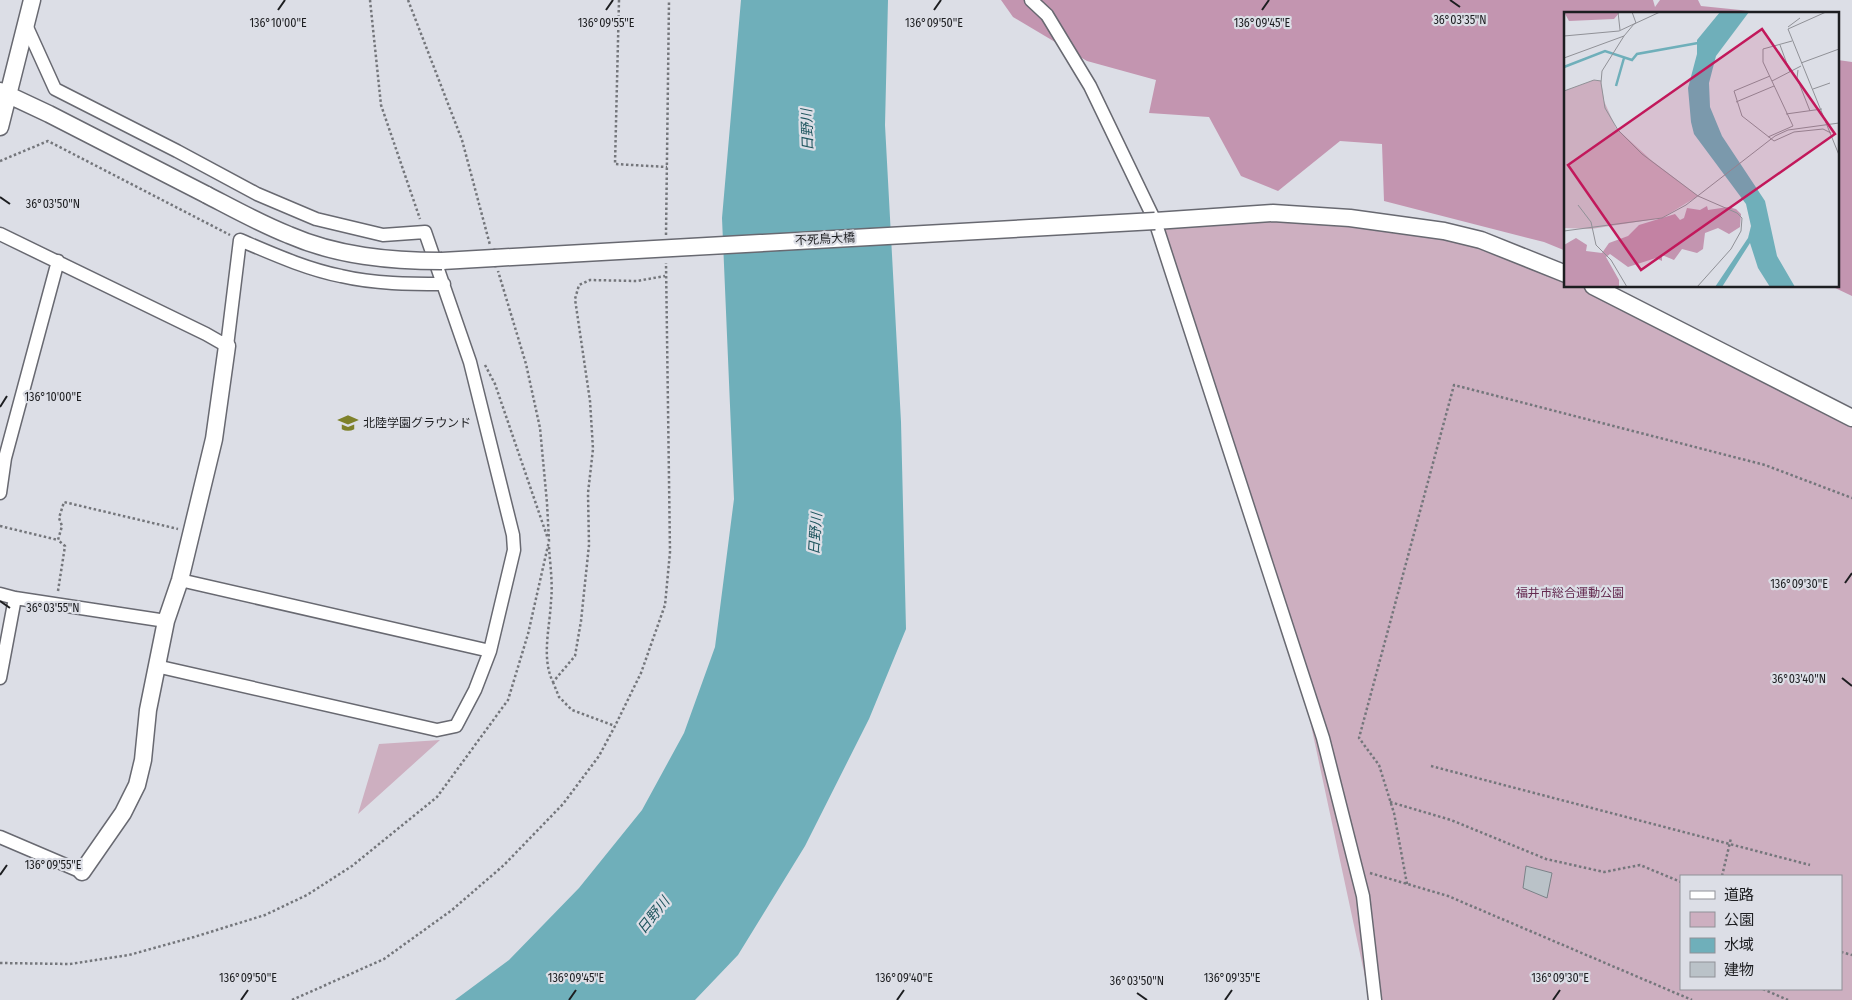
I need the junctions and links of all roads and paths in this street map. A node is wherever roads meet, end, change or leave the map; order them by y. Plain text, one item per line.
1 (32, 0) edge
2 (370, 0) edge
3 (408, 0) edge
4 (619, 0) edge
5 (669, 0) edge
6 (1031, 0) edge
7 (26, 25) junction
8 (4, 93) edge
9 (0, 127) edge
10 (0, 161) edge
11 (667, 167) junction
12 (1155, 221) junction
13 (425, 232) junction
14 (0, 234) edge
15 (666, 236) dead end
16 (240, 240) junction
17 (666, 256) dead end
18 (494, 258) junction
19 (58, 261) junction
20 (1564, 273) edge
21 (665, 276) junction
22 (444, 284) junction
23 (1597, 288) edge
24 (227, 346) junction
25 (470, 362) junction
26 (1852, 418) edge
27 (0, 493) edge
28 (1852, 498) edge
29 (0, 526) edge
30 (191, 533) junction
31 (58, 540) junction
32 (180, 580) junction
33 (0, 594) edge
34 (15, 598) junction
35 (56, 604) junction
36 (166, 621) junction
37 (490, 651) junction
38 (156, 666) junction
39 (0, 678) edge
40 (553, 682) junction
41 (615, 726) junction
42 (1431, 766) dead end
43 (1390, 802) junction
44 (0, 837) edge
45 (1731, 838) dead end
46 (1810, 865) dead end
47 (1357, 870) junction
48 (82, 872) joint
49 (1722, 875) edge
50 (1680, 882) edge
51 (1407, 884) junction
52 (1765, 990) edge
53 (292, 1000) edge
54 (1375, 1000) edge
55 (1692, 1000) edge
56 (1788, 1000) edge

1 - 7 street
2 - 13 path
3 - 18 path
4 - 11 path
5 - 11 path
6 - 12 street
7 - 8 street
7 - 13 street
8 - 9 street
8 - 18 street, 不死鳥大橋, bridge
10 - 16 path
11 - 15 path
12 - 18 street, 不死鳥大橋, bridge
12 - 20 street, 不死鳥大橋
12 - 47 street
13 - 22 street
14 - 19 street
16 - 22 street
16 - 24 street
17 - 21 path
19 - 24 street
19 - 27 street
21 - 40 path
21 - 41 path
22 - 25 street
23 - 26 street
24 - 30 street
25 - 37 street
25 - 40 path
28 - 43 path
29 - 31 path
30 - 31 path
30 - 32 street
31 - 35 path
32 - 36 street
32 - 37 street
33 - 34 street
34 - 35 street
34 - 39 street
35 - 36 street
36 - 38 street
37 - 38 street
38 - 48 street
40 - 41 path
41 - 53 path
42 - 46 path
43 - 50 path
43 - 51 path
44 - 48 street
45 - 49 path
47 - 51 path
47 - 54 street
51 - 55 path
52 - 56 path

